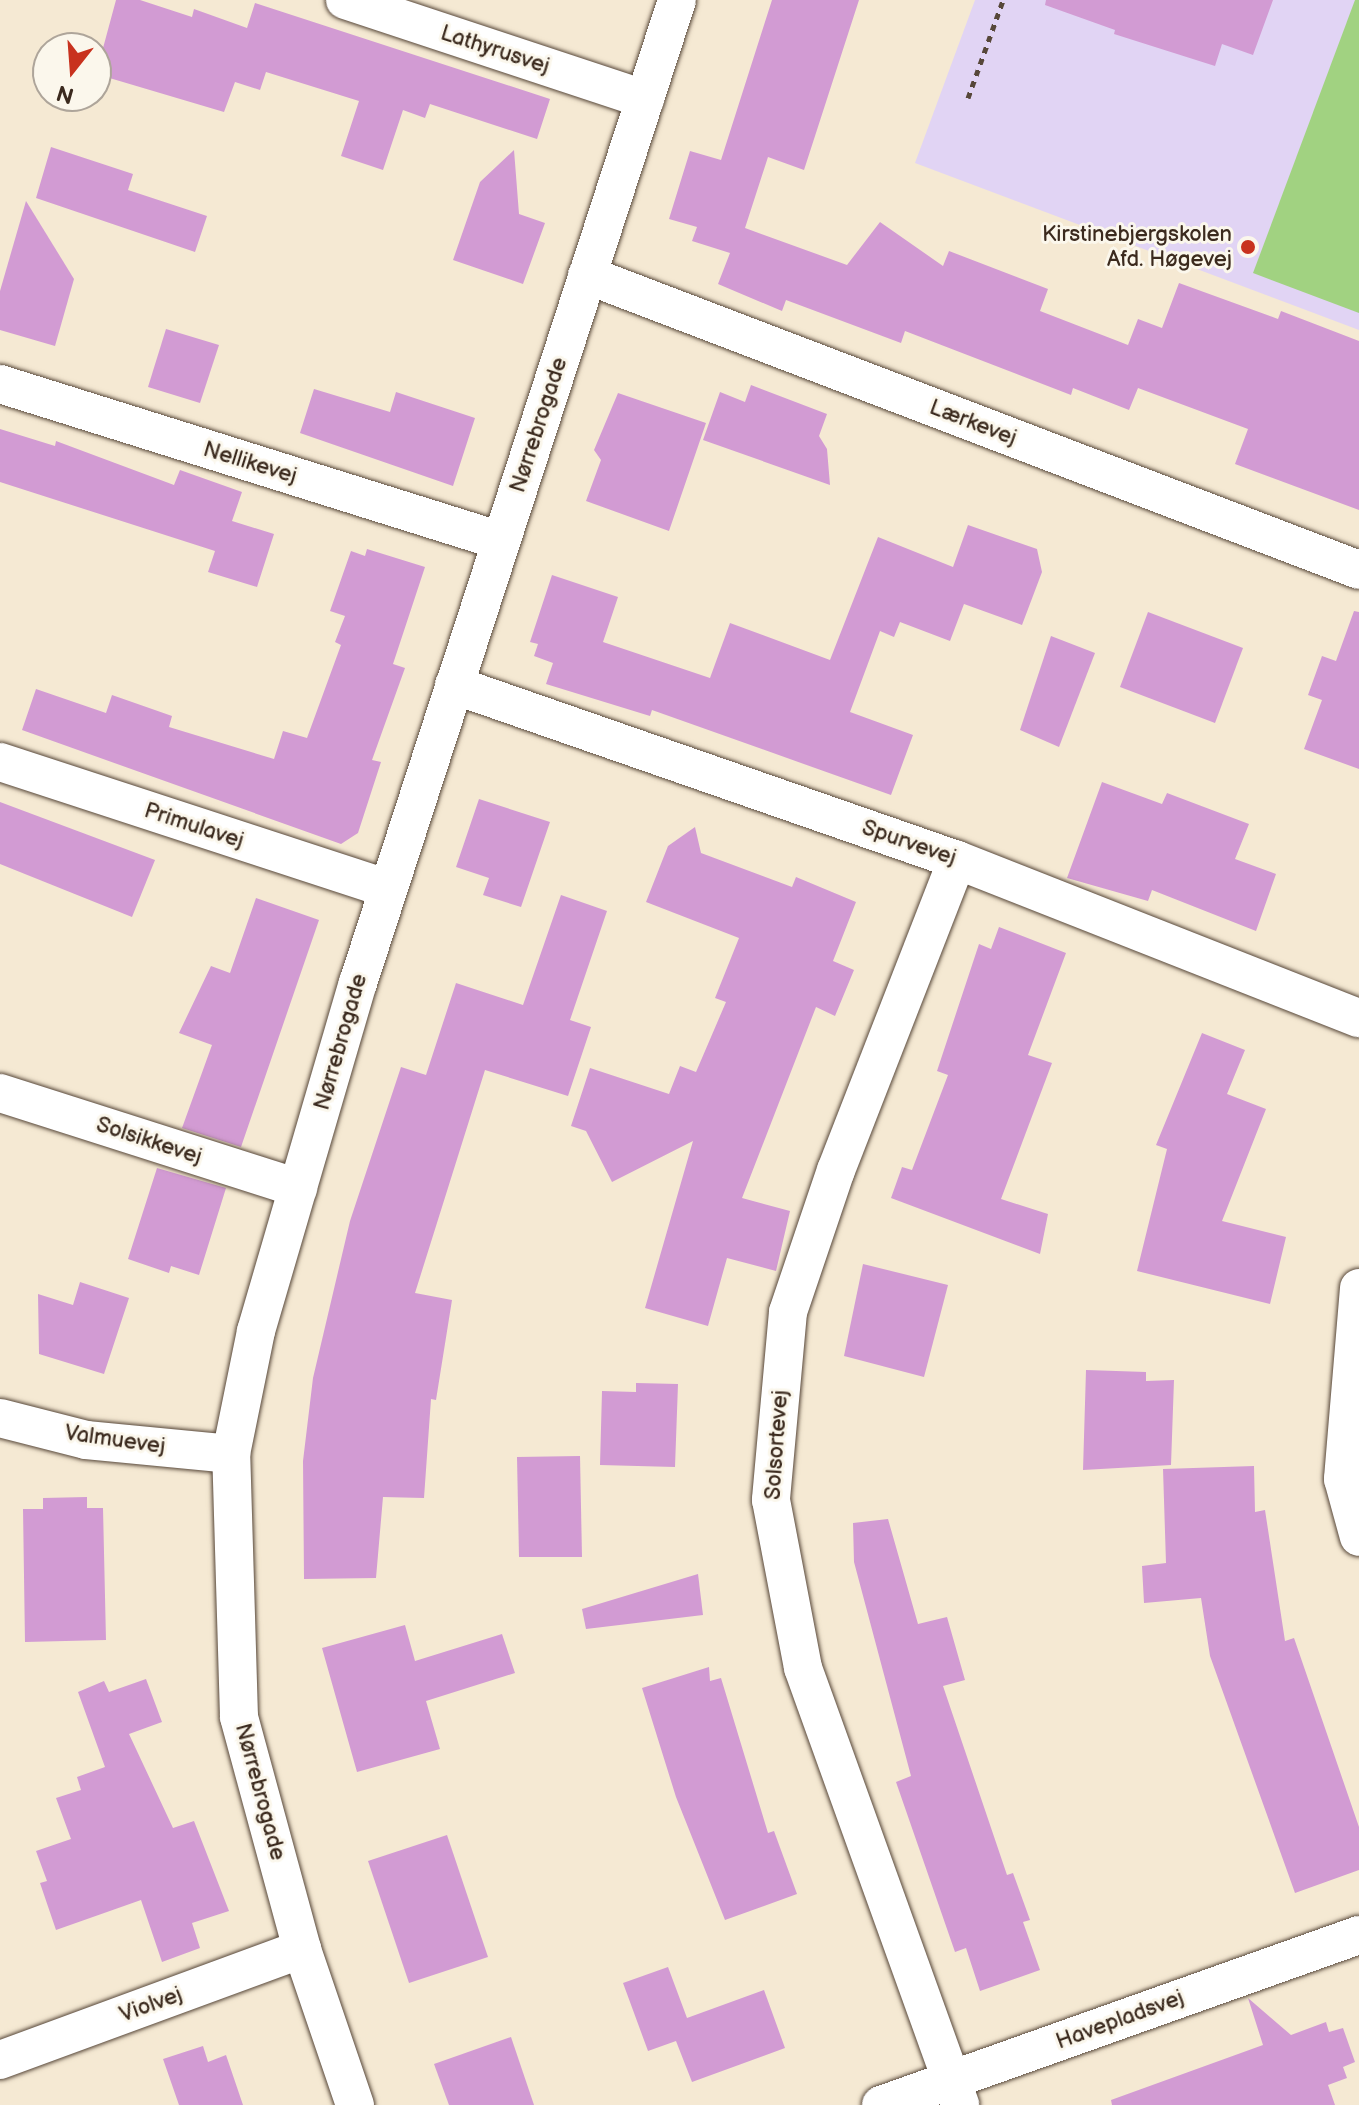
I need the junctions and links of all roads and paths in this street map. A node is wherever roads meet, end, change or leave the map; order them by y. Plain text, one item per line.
1 (345, 0) edge
2 (677, 0) edge
3 (1003, 0) edge
4 (968, 98) dead end
5 (645, 99) junction
6 (587, 275) junction
7 (0, 384) edge
8 (501, 541) junction
9 (1359, 570) edge
10 (454, 685) junction
11 (0, 762) edge
12 (957, 860) junction
13 (388, 889) junction
14 (1359, 1018) edge
15 (0, 1093) edge
16 (298, 1188) junction
17 (1359, 1288) edge
18 (0, 1418) edge
19 (231, 1454) junction
20 (1359, 1537) edge
21 (1359, 1935) edge
22 (302, 1949) junction
23 (0, 2060) edge
24 (956, 2092) edge
25 (355, 2105) edge
26 (881, 2105) edge

1 - 5 street, Lathyrusvej
2 - 5 street, Nørrebrogade
3 - 4 path
5 - 6 street, Nørrebrogade
6 - 8 street, Nørrebrogade
6 - 9 street, Lærkevej
7 - 8 street, Nellikevej
8 - 10 street, Nørrebrogade
10 - 12 street, Spurvevej
10 - 13 street, Nørrebrogade
11 - 13 street, Primulavej
12 - 14 street, Spurvevej
12 - 24 street, Solsortevej
13 - 16 street, Nørrebrogade
15 - 16 street, Solsikkevej
16 - 19 street, Nørrebrogade
17 - 20 street
18 - 19 street, Valmuevej
19 - 22 street, Nørrebrogade
21 - 24 street, Havepladsvej
22 - 23 street, Violvej
22 - 25 street, Nørrebrogade
24 - 26 street, Havepladsvej

